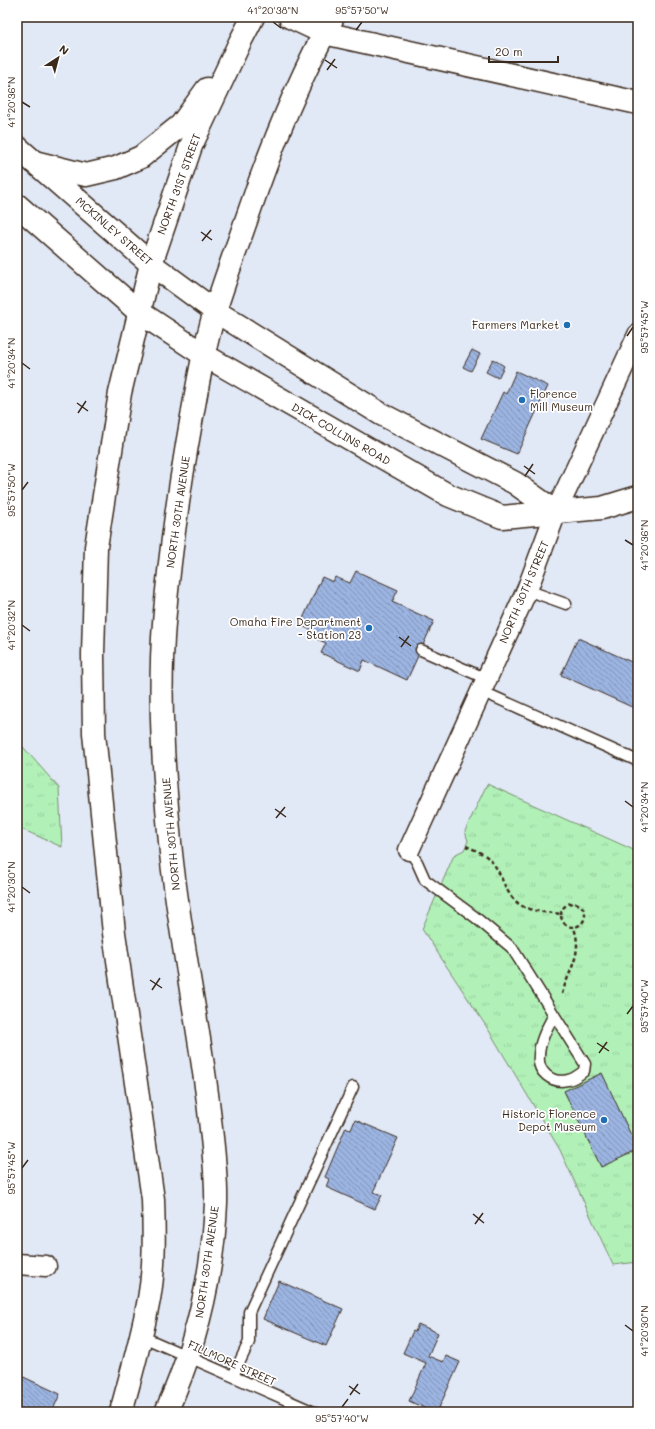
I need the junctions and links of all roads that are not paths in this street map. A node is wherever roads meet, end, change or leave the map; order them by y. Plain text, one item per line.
1 (254, 17) edge
2 (290, 17) edge
3 (328, 25) edge
4 (240, 42) junction
5 (638, 103) edge
6 (17, 147) edge
7 (34, 162) junction
8 (17, 205) edge
9 (152, 264) junction
10 (215, 311) junction
11 (140, 312) junction
12 (638, 335) edge
13 (204, 355) junction
14 (638, 497) edge
15 (556, 512) junction
16 (527, 590) junction
17 (566, 604) dead end
18 (421, 650) dead end
19 (484, 685) junction
20 (638, 762) edge
21 (409, 850) joint
22 (554, 1015) junction
23 (353, 1087) dead end
24 (17, 1264) edge
25 (46, 1266) dead end
26 (141, 1336) junction
27 (188, 1357) junction
28 (233, 1376) junction
29 (121, 1412) edge
30 (166, 1412) edge
31 (314, 1412) edge

1 - 4 main road, NORTH 31ST STREET
2 - 3 main road
3 - 5 main road
3 - 10 main road
4 - 7 main road
4 - 9 main road, NORTH 31ST STREET
6 - 7 main road, MCKINLEY STREET
7 - 9 main road, MCKINLEY STREET
8 - 11 main road
9 - 10 main road, MCKINLEY STREET
9 - 11 main road, NORTH 31ST STREET
10 - 13 main road, NORTH 30TH AVENUE
10 - 15 main road
11 - 13 main road, DICK COLLINS ROAD
11 - 26 main road
12 - 15 street, NORTH 30TH STREET
13 - 15 main road, DICK COLLINS ROAD
13 - 27 main road, NORTH 30TH AVENUE
14 - 15 main road, DICK COLLINS ROAD
15 - 16 street, NORTH 30TH STREET
16 - 17 lane
16 - 19 street, NORTH 30TH STREET
18 - 19 lane
19 - 20 lane
19 - 21 street, NORTH 30TH STREET
21 - 22 lane
22 - 22 lane
23 - 28 lane
24 - 25 street
26 - 27 lane, FILLMORE STREET
26 - 29 main road
27 - 28 lane, FILLMORE STREET
27 - 30 main road
28 - 31 lane, FILLMORE STREET

